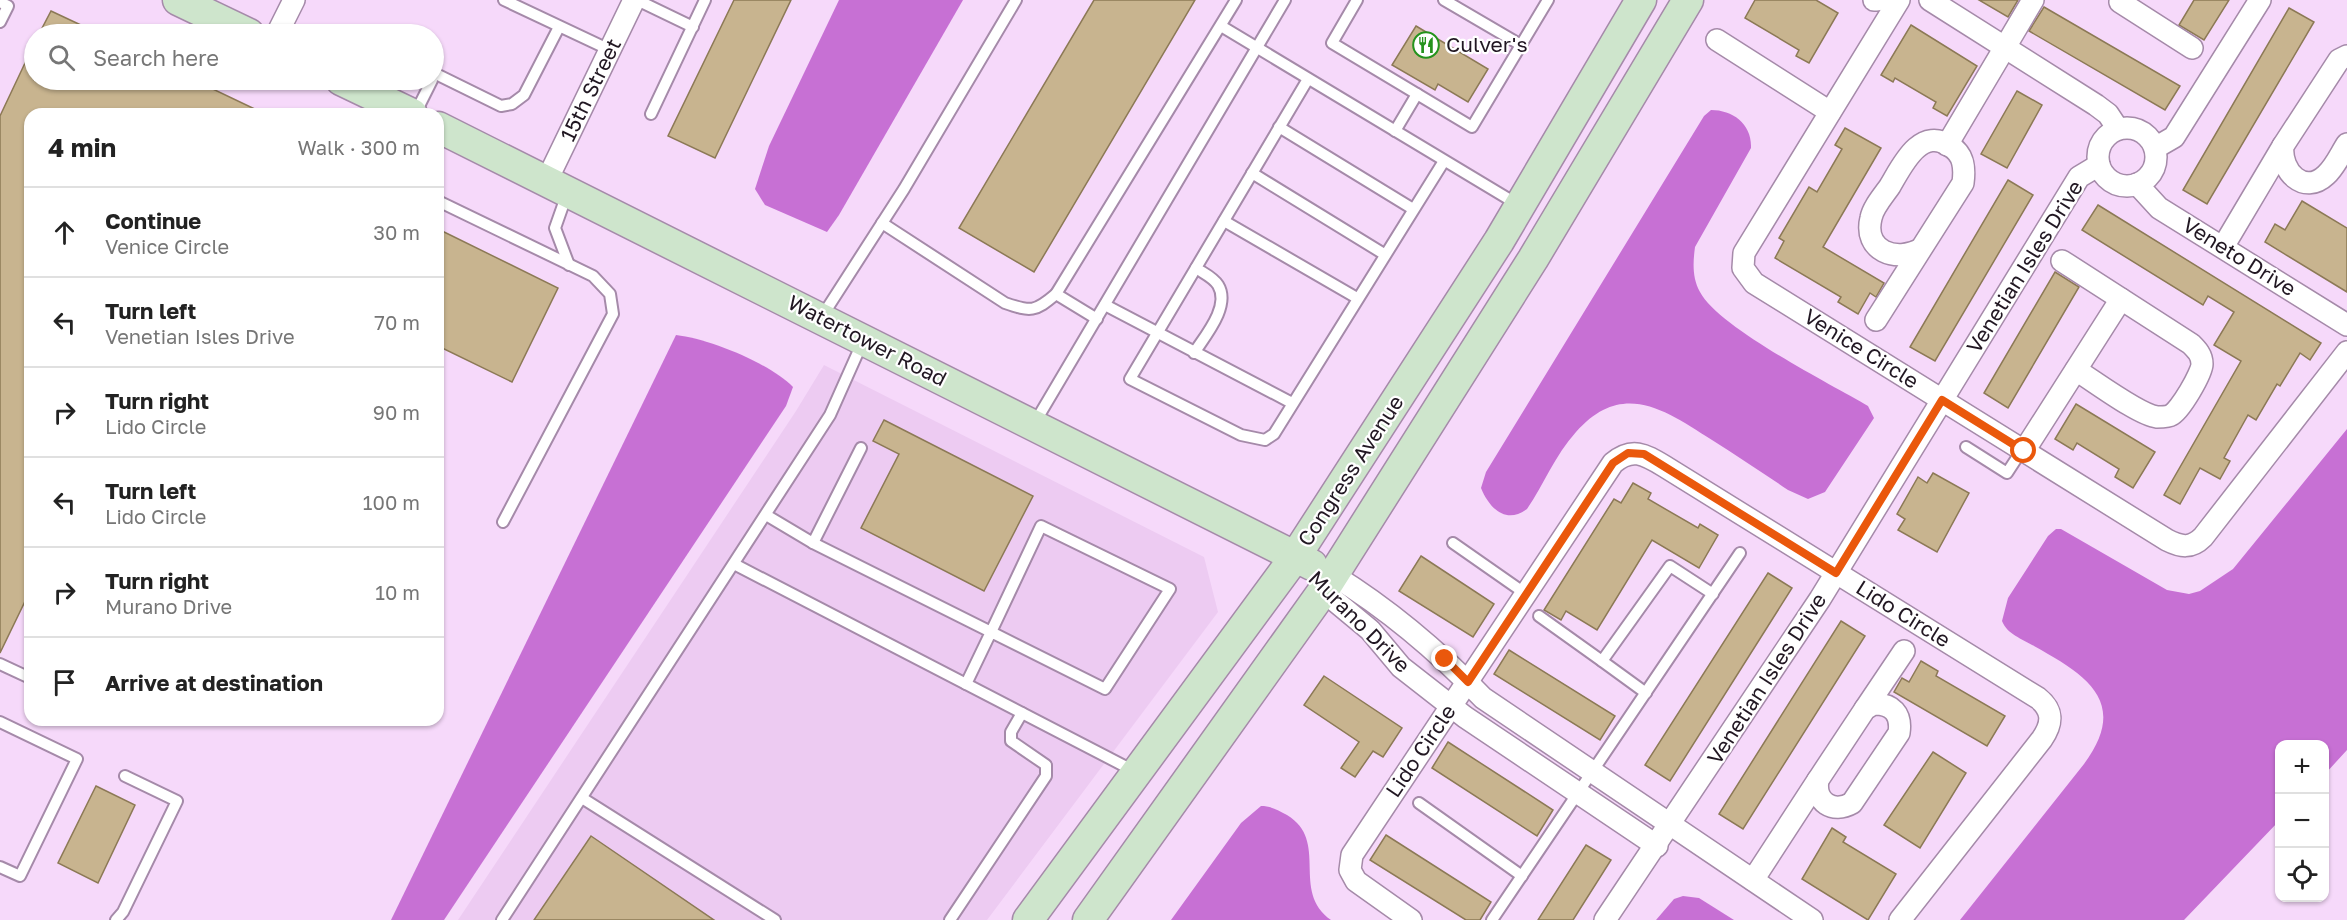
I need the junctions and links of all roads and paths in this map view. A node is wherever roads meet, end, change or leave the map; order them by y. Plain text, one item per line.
1 (178, 0) edge
2 (294, 0) edge
3 (504, 0) edge
4 (635, 0) edge
5 (705, 0) edge
6 (1016, 0) edge
7 (1236, 0) edge
8 (1285, 0) edge
9 (1357, 0) edge
10 (1444, 0) edge
11 (1548, 0) edge
12 (1641, 0) edge
13 (1688, 0) edge
14 (1899, 0) edge
15 (1930, 0) edge
16 (2033, 0) edge
17 (2141, 0) edge
18 (2260, 0) edge
19 (2119, 1) edge
20 (0, 2) edge
21 (0, 22) edge
22 (228, 24) edge
23 (282, 24) edge
24 (1221, 26) junction
25 (559, 27) junction
26 (693, 27) junction
27 (1717, 40) dead end
28 (1521, 45) junction
29 (2004, 47) junction
30 (1256, 48) junction
31 (2192, 48) dead end
32 (610, 50) junction
33 (2347, 56) edge
34 (1308, 79) junction
35 (444, 80) edge
36 (357, 90) edge
37 (425, 90) edge
38 (1417, 94) junction
39 (395, 108) edge
40 (416, 108) edge
41 (1830, 112) junction
42 (651, 114) dead end
43 (1279, 128) junction
44 (2118, 129) junction
45 (444, 130) edge
46 (1395, 131) junction
47 (2347, 144) edge
48 (1947, 145) junction
49 (2283, 146) junction
50 (2155, 148) junction
51 (1444, 160) junction
52 (2099, 165) junction
53 (1252, 173) junction
54 (2137, 184) junction
55 (558, 185) junction
56 (444, 204) edge
57 (1520, 206) junction
58 (1413, 209) junction
59 (1224, 220) junction
60 (882, 223) junction
61 (2223, 247) junction
62 (1921, 249) junction
63 (1384, 254) junction
64 (2062, 261) dead end
65 (569, 265) junction
66 (1196, 268) junction
67 (1056, 294) junction
68 (1357, 298) junction
69 (2121, 299) junction
70 (1105, 305) junction
71 (821, 318) junction
72 (1096, 319) junction
73 (1876, 320) dead end
74 (2347, 325) edge
75 (1157, 334) junction
76 (864, 339) junction
77 (2347, 352) edge
78 (1194, 353) junction
79 (2076, 370) junction
80 (1942, 400) junction
81 (1292, 403) junction
82 (1034, 425) junction
83 (1966, 447) dead end
84 (861, 448) dead end
85 (2023, 450) junction
86 (766, 515) junction
87 (503, 522) dead end
88 (813, 543) junction
89 (1453, 543) dead end
90 (1740, 553) dead end
91 (1295, 557) junction
92 (734, 564) junction
93 (1836, 573) junction
94 (1328, 583) junction
95 (1526, 594) junction
96 (1713, 594) junction
97 (1539, 616) dead end
98 (991, 632) junction
99 (1904, 651) dead end
100 (1602, 661) junction
101 (0, 664) edge
102 (24, 675) edge
103 (1468, 682) junction
104 (966, 684) junction
105 (1646, 693) junction
106 (1451, 706) junction
107 (1865, 709) junction
108 (1022, 713) junction
109 (0, 722) edge
110 (1136, 772) junction
111 (1593, 772) junction
112 (125, 776) dead end
113 (1818, 780) junction
114 (1578, 793) junction
115 (582, 798) junction
116 (1419, 803) dead end
117 (1671, 825) junction
118 (1657, 846) junction
119 (0, 867) edge
120 (1522, 876) junction
121 (1752, 880) junction
122 (116, 920) edge
123 (502, 920) edge
124 (775, 920) edge
125 (950, 920) edge
126 (1028, 920) edge
127 (1088, 920) edge
128 (1411, 920) edge
129 (1492, 920) edge
130 (1605, 920) edge
131 (1812, 920) edge
132 (1900, 920) edge

1 - 22 street
2 - 23 street
3 - 25 lane
4 - 26 lane
4 - 32 street, 15th Street
5 - 26 lane
6 - 60 lane
7 - 24 lane
8 - 30 lane
9 - 38 lane
10 - 28 lane
11 - 28 lane
12 - 57 street, Congress Avenue
13 - 94 street, Congress Avenue
14 - 41 street, Venice Circle
15 - 29 street
16 - 29 street
17 - 19 street
18 - 50 street
19 - 31 street
20 - 21 lane
24 - 30 lane
24 - 67 lane
25 - 32 lane
25 - 35 lane
26 - 42 lane
27 - 41 street
28 - 38 lane
29 - 44 street
29 - 48 street
30 - 34 lane
30 - 70 lane
32 - 55 street, 15th Street
33 - 49 street
34 - 43 lane
34 - 46 lane
36 - 39 street
37 - 40 lane
38 - 46 lane
41 - 80 street, Venice Circle
43 - 53 lane
43 - 58 lane
44 - 50 street
44 - 52 street
45 - 55 street, Watertower Road
46 - 51 lane
47 - 49 street
48 - 62 street
48 - 62 street
49 - 61 street
50 - 54 street
51 - 57 lane
51 - 58 lane
52 - 54 street
52 - 80 street, Venetian Isles Drive
53 - 59 lane
53 - 63 lane
54 - 61 street, Veneto Drive
55 - 65 lane
55 - 71 street, Watertower Road
56 - 65 lane
57 - 91 street, Congress Avenue
58 - 63 lane
59 - 66 lane
59 - 68 lane
60 - 67 lane
60 - 71 lane
61 - 74 street, Veneto Drive
62 - 73 street
63 - 68 lane
64 - 69 street
65 - 87 lane
66 - 75 lane
66 - 78 lane
67 - 72 lane
68 - 81 lane
69 - 79 street
69 - 79 street
70 - 72 lane
70 - 75 lane
71 - 76 street, Watertower Road
72 - 82 lane
75 - 78 lane
75 - 81 lane
76 - 82 street, Watertower Road
76 - 86 lane
77 - 85 street, Venice Circle
78 - 81 lane
79 - 85 street
80 - 85 street, Venice Circle
80 - 93 street, Venetian Isles Drive
82 - 91 street, Watertower Road
83 - 85 lane
84 - 88 lane
86 - 88 lane
86 - 92 lane
88 - 98 lane
89 - 95 lane
90 - 96 lane
91 - 94 street, Murano Drive
91 - 110 street, Congress Avenue
92 - 104 lane
92 - 115 lane
93 - 95 street, Lido Circle
93 - 117 street, Venetian Isles Drive
93 - 132 street, Lido Circle
94 - 103 street, Murano Drive
94 - 106 street, Murano Drive
94 - 127 street, Congress Avenue
95 - 103 street, Lido Circle
96 - 100 lane
96 - 105 lane
97 - 100 lane
98 - 98 lane
98 - 104 lane
99 - 107 street
100 - 105 lane
101 - 102 lane
103 - 106 street, Lido Circle
103 - 111 street, Murano Drive
104 - 108 lane
105 - 111 lane
106 - 114 street, Murano Drive
106 - 128 street, Lido Circle
107 - 113 street
107 - 113 street
108 - 110 lane
108 - 125 lane
109 - 119 lane
110 - 126 street, Congress Avenue
111 - 114 lane
111 - 117 street, Murano Drive
112 - 122 lane
113 - 121 street
114 - 118 street, Murano Drive
114 - 120 lane
115 - 123 lane
115 - 124 lane
116 - 120 lane
117 - 118 street, Venetian Isles Drive
117 - 121 street
118 - 130 street, Venetian Isles Drive
120 - 129 lane
121 - 131 street

